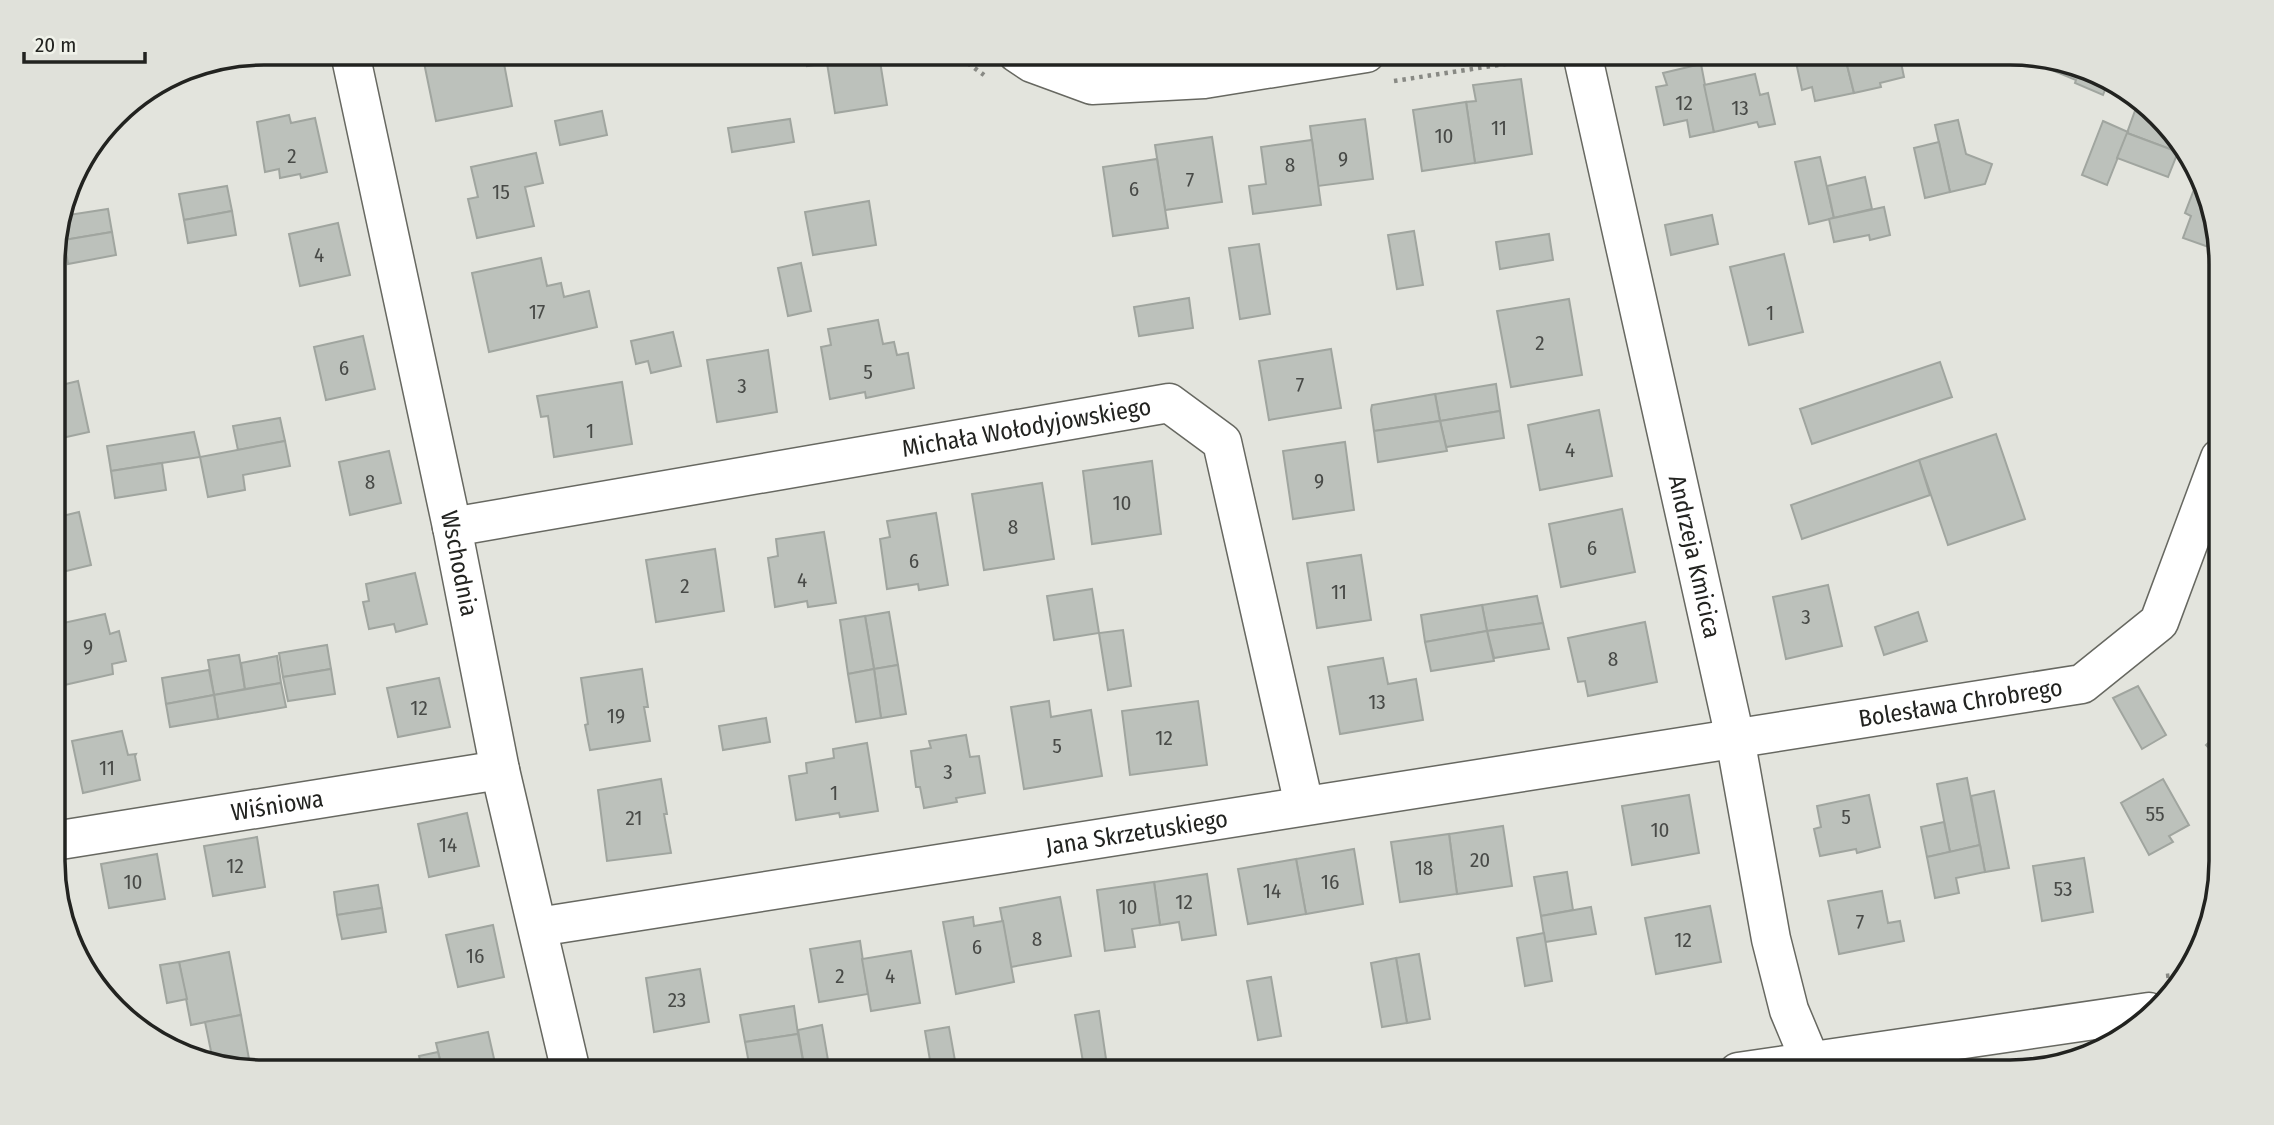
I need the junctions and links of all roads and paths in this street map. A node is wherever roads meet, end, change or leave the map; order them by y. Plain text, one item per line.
1 (353, 65) edge
2 (1037, 65) edge
3 (1288, 65) edge
4 (1586, 65) edge
5 (2209, 488) edge
6 (452, 527) junction
7 (1735, 738) junction
8 (500, 769) junction
9 (1304, 805) junction
10 (65, 839) edge
11 (538, 927) junction
12 (2152, 995) edge
13 (568, 1060) edge
14 (1809, 1060) edge
15 (1845, 1060) edge

1 - 6 street, Wschodnia
2 - 3 street
4 - 7 street, Andrzeja Kmicica
5 - 7 street, Bolesława Chrobrego
6 - 8 street, Wschodnia
6 - 9 street, Michała Wołodyjowskiego
7 - 9 street, Jana Skrzetuskiego
7 - 14 street, Andrzeja Kmicica
8 - 10 street, Wiśniowa
8 - 11 street, Wschodnia
9 - 11 street, Jana Skrzetuskiego
11 - 13 street, Wschodnia
12 - 15 street

